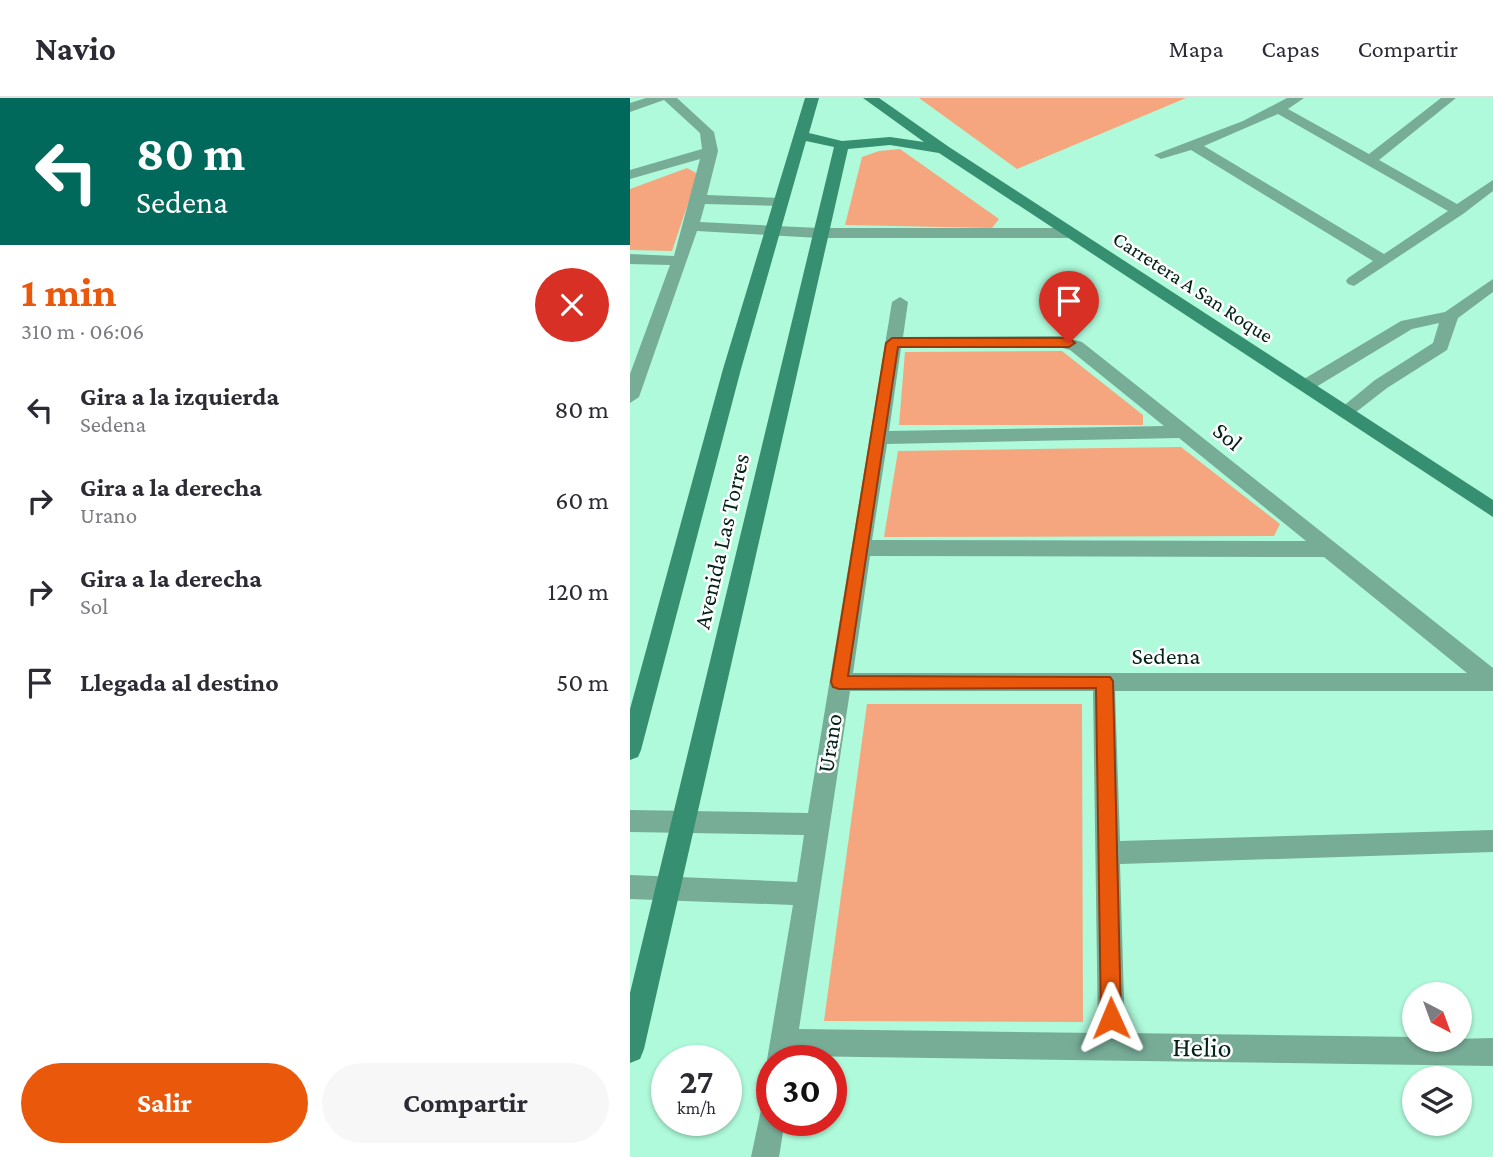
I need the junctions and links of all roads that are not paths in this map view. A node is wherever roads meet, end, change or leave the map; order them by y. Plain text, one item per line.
1 (659, 98) edge
2 (669, 98) edge
3 (812, 98) edge
4 (870, 98) edge
5 (1297, 98) edge
6 (1449, 98) edge
7 (630, 108) edge
8 (1279, 109) junction
9 (802, 136) junction
10 (842, 145) junction
11 (1193, 145) junction
12 (944, 150) junction
13 (711, 151) junction
14 (1161, 155) dead end
15 (1370, 160) junction
16 (630, 175) edge
17 (1493, 184) edge
18 (700, 199) junction
19 (780, 202) junction
20 (1458, 212) junction
21 (691, 226) junction
22 (772, 229) junction
23 (819, 233) junction
24 (1070, 233) junction
25 (630, 259) edge
26 (1383, 260) junction
27 (678, 261) junction
28 (1354, 281) dead end
29 (1490, 290) edge
30 (900, 302) dead end
31 (1450, 316) junction
32 (630, 342) edge
33 (649, 342) junction
34 (892, 343) junction
35 (1404, 347) junction
36 (1305, 386) junction
37 (630, 397) edge
38 (1345, 412) junction
39 (1184, 432) junction
40 (877, 438) junction
41 (1493, 510) edge
42 (860, 548) junction
43 (1329, 549) junction
44 (1104, 681) junction
45 (839, 682) junction
46 (1493, 682) edge
47 (630, 750) edge
48 (630, 821) edge
49 (683, 824) junction
50 (816, 824) junction
51 (1493, 841) edge
52 (1108, 853) junction
53 (630, 887) edge
54 (667, 888) junction
55 (805, 894) junction
56 (784, 1045) edge
57 (1112, 1045) junction
58 (630, 1049) edge
59 (847, 1050) edge
60 (1493, 1052) edge
61 (768, 1136) edge
62 (765, 1157) edge

1 - 7 street
2 - 13 street
3 - 9 street, Avenida Las Torres
4 - 12 street, Carretera A San Roque
5 - 8 street
6 - 15 street
8 - 11 street
8 - 15 street
9 - 10 street
9 - 19 street, Avenida Las Torres
10 - 12 street
10 - 23 street, Avenida Las Torres
11 - 14 street
11 - 26 street
12 - 24 street, Carretera A San Roque
13 - 16 street
13 - 18 street
15 - 20 street
17 - 20 street
18 - 19 street
18 - 21 street
19 - 22 street, Avenida Las Torres
20 - 26 street
21 - 22 street
21 - 27 street
22 - 23 street
22 - 47 street, Avenida Las Torres
23 - 24 street
23 - 49 street, Avenida Las Torres
24 - 36 street, Carretera A San Roque
25 - 27 street
26 - 28 street
27 - 33 street
29 - 31 street
30 - 34 street, Urano
31 - 35 street
31 - 35 street
32 - 33 street
33 - 37 street
34 - 39 street, Sol
34 - 40 street, Urano
35 - 36 street
35 - 38 street
36 - 38 street, Carretera A San Roque
38 - 41 street, Carretera A San Roque
39 - 40 street
39 - 43 street, Sol
40 - 42 street, Urano
42 - 43 street
42 - 45 street, Urano
43 - 46 street, Sol
44 - 45 street, Sedena
44 - 46 street, Sedena
44 - 52 street
45 - 50 street, Urano
48 - 49 street
49 - 50 street
49 - 54 street, Avenida Las Torres
50 - 55 street, Urano
51 - 52 street
52 - 57 street
53 - 54 street
54 - 55 street
54 - 58 street, Avenida Las Torres
55 - 56 street, Urano
57 - 59 street, Helio
57 - 60 street, Helio
61 - 62 street

